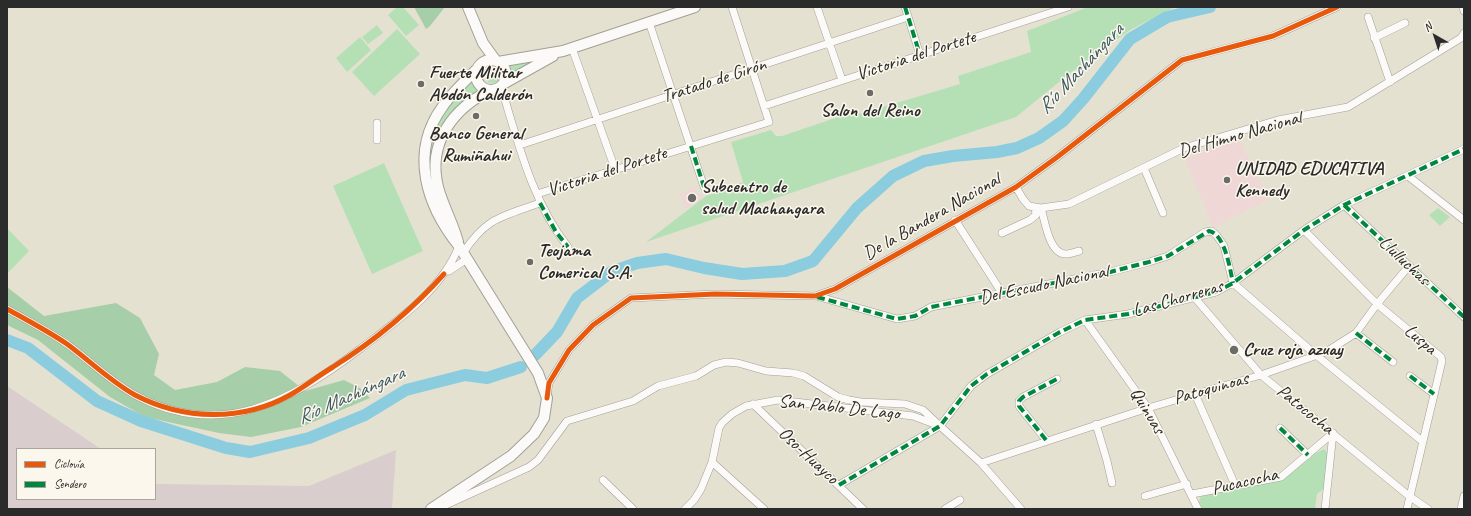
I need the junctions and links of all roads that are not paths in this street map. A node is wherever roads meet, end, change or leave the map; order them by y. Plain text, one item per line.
1 (468, 7) edge
2 (695, 7) edge
3 (732, 7) edge
4 (817, 7) edge
5 (905, 7) edge
6 (1041, 7) edge
7 (1068, 7) edge
8 (1337, 7) edge
9 (1463, 7) edge
10 (1464, 11) edge
11 (1044, 15) junction
12 (908, 17) junction
13 (1368, 17) dead end
14 (649, 22) junction
15 (1405, 23) dead end
16 (1464, 33) edge
17 (1374, 38) junction
18 (482, 43) junction
19 (830, 43) junction
20 (568, 49) junction
21 (920, 55) junction
22 (497, 62) junction
23 (478, 68) junction
24 (752, 69) junction
25 (842, 80) junction
26 (1390, 82) junction
27 (497, 87) junction
28 (674, 94) junction
29 (764, 106) junction
30 (598, 119) junction
31 (377, 123) dead end
32 (377, 140) dead end
33 (520, 145) junction
34 (691, 146) junction
35 (1464, 149) edge
36 (1144, 168) junction
37 (615, 169) junction
38 (1408, 176) junction
39 (704, 187) dead end
40 (1016, 187) junction
41 (537, 194) junction
42 (540, 203) junction
43 (1344, 205) junction
44 (1038, 208) junction
45 (1163, 213) dead end
46 (955, 220) junction
47 (1464, 220) edge
48 (1304, 230) junction
49 (1002, 233) dead end
50 (568, 247) dead end
51 (1079, 251) dead end
52 (463, 253) junction
53 (1410, 266) junction
54 (444, 274) junction
55 (1233, 283) junction
56 (1002, 293) junction
57 (815, 296) junction
58 (1195, 298) junction
59 (1377, 304) junction
60 (7, 309) edge
61 (1464, 317) edge
62 (1085, 320) junction
63 (1356, 333) junction
64 (1316, 355) junction
65 (1393, 362) dead end
66 (1261, 375) junction
67 (1410, 376) dead end
68 (1057, 379) dead end
69 (1195, 394) junction
70 (1434, 394) junction
71 (547, 398) junction
72 (753, 404) junction
73 (1148, 408) junction
74 (1096, 424) junction
75 (940, 426) junction
76 (1280, 428) dead end
77 (1333, 433) junction
78 (1046, 440) junction
79 (1422, 441) junction
80 (1308, 455) junction
81 (712, 462) junction
82 (980, 463) junction
83 (603, 480) dead end
84 (1112, 482) dead end
85 (1187, 484) junction
86 (1235, 485) junction
87 (839, 486) junction
88 (1192, 494) junction
89 (1145, 496) dead end
90 (1408, 496) junction
91 (1464, 496) edge
92 (960, 500) dead end
93 (431, 509) edge
94 (437, 509) edge
95 (634, 509) edge
96 (685, 509) edge
97 (764, 509) edge
98 (863, 509) edge
99 (945, 509) edge
100 (1021, 509) edge
101 (1198, 509) edge
102 (1325, 509) edge
103 (1407, 509) edge
104 (1428, 509) edge
105 (1460, 509) edge

1 - 18 main road
2 - 14 main road
3 - 24 street
4 - 19 street
5 - 12 street
6 - 11 street
7 - 11 street, Victoria del Portete
8 - 40 street, De la Bandera Nacional
9 - 10 street
11 - 21 street, Victoria del Portete
12 - 19 street, Tratado de Girón
12 - 21 street
13 - 17 street
14 - 20 main road
14 - 28 street
15 - 17 street
16 - 26 street, Del Himno Nacional
17 - 26 street
18 - 22 main road
18 - 23 main road
19 - 24 street, Tratado de Girón
19 - 25 street
20 - 22 main road
20 - 27 main road
20 - 30 street
21 - 25 street, Victoria del Portete
22 - 23 main road
22 - 27 main road
23 - 27 main road
23 - 52 main road
24 - 28 street, Tratado de Girón
24 - 29 street
25 - 29 street, Victoria del Portete
26 - 36 street, Del Himno Nacional
27 - 33 street
27 - 52 main road
28 - 30 street, Tratado de Girón
28 - 34 street
29 - 34 street, Victoria del Portete
30 - 33 street, Tratado de Girón
30 - 37 street
31 - 32 street
33 - 41 street
34 - 37 street, Victoria del Portete
34 - 39 street
35 - 38 street, Las Chorreras
36 - 44 street, Del Himno Nacional
36 - 45 street
37 - 41 street, Victoria del Portete
38 - 43 street, Las Chorreras
38 - 47 street
40 - 44 street
40 - 46 street, De la Bandera Nacional
41 - 42 street
42 - 50 street
42 - 52 street, Victoria del Portete
43 - 48 street, Las Chorreras
43 - 53 street, Llulluchas
44 - 49 street
44 - 51 street
46 - 56 street
46 - 57 street, De la Bandera Nacional
48 - 55 street, Las Chorreras
48 - 59 street, Luspa
52 - 54 street
52 - 54 street
52 - 71 main road
53 - 59 street, Patoquinoas
53 - 61 street, Llulluchas
54 - 60 street
55 - 56 street, Del Escudo Nacional
55 - 58 street, Las Chorreras
55 - 64 street
56 - 57 street, Del Escudo Nacional
57 - 71 street, De la Bandera Nacional
58 - 62 street, Las Chorreras
58 - 66 street, Patococha
59 - 63 street, Patoquinoas
59 - 70 street, Luspa
62 - 73 street, Quinuas
62 - 75 street, Las Chorreras
63 - 64 street, Patoquinoas
63 - 65 street
64 - 66 street, Patoquinoas
64 - 79 street
66 - 69 street, Patoquinoas
66 - 77 street, Patococha
67 - 70 street
68 - 78 street
69 - 73 street, Patoquinoas
69 - 86 street
70 - 79 street, Luspa
71 - 93 main road
72 - 75 street, San Pablo De Lago
72 - 81 street, San Pablo De Lago
72 - 87 street, Oso-Huayco
73 - 74 street, Patoquinoas
73 - 85 street, Quinuas
74 - 78 street, Patoquinoas
74 - 84 street
75 - 82 street, San Pablo De Lago
75 - 87 street
75 - 94 street
76 - 80 street
77 - 80 street, Pucacocha
77 - 90 street, Patococha
77 - 102 street
78 - 82 street, Patoquinoas
79 - 90 street, Luspa
80 - 86 street, Pucacocha
81 - 96 street, San Pablo De Lago
81 - 97 street
82 - 100 street, San Pablo De Lago
83 - 95 street
85 - 88 street, Quinuas
85 - 89 street
86 - 88 street, Pucacocha
87 - 98 street, Oso-Huayco
88 - 101 street, Quinuas
90 - 103 street, Luspa
90 - 104 street, Patococha
91 - 105 street
92 - 99 street

